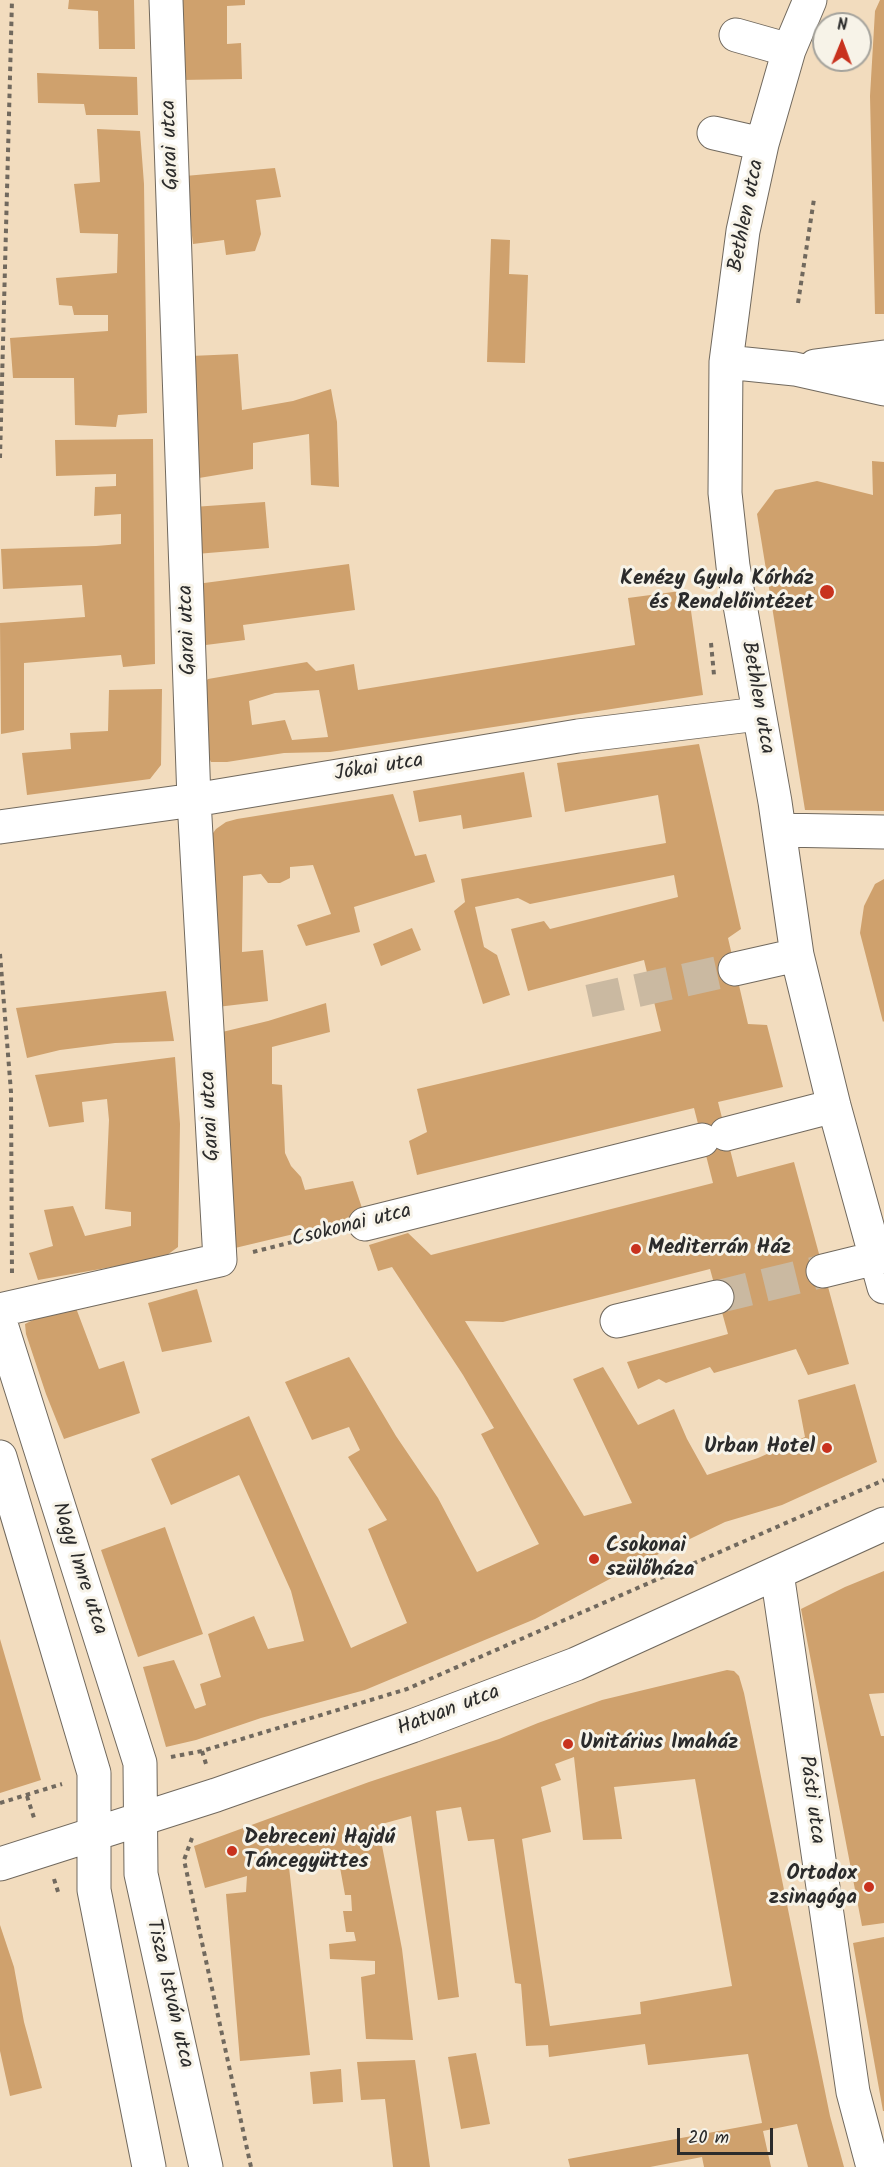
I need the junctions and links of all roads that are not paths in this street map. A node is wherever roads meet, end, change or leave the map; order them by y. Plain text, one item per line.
1 (166, 0) edge
2 (810, 0) edge
3 (736, 35) dead end
4 (789, 50) junction
5 (714, 133) dead end
6 (762, 144) junction
7 (884, 357) edge
8 (726, 362) junction
9 (795, 369) junction
10 (884, 389) edge
11 (758, 714) junction
12 (194, 800) junction
13 (0, 827) edge
14 (779, 830) junction
15 (884, 832) edge
16 (797, 955) junction
17 (735, 969) tunnel mouth
18 (834, 1106) junction
19 (365, 1224) road end
20 (881, 1267) edge
21 (823, 1271) tunnel mouth
22 (717, 1297) tunnel mouth
23 (0, 1310) edge
24 (617, 1321) dead end
25 (0, 1322) edge
26 (0, 1457) edge
27 (884, 1524) edge
28 (777, 1573) junction
29 (141, 1819) junction
30 (94, 1834) junction
31 (0, 1864) edge
32 (149, 2167) edge
33 (206, 2167) edge
34 (873, 2167) edge

1 - 12 street, Garai utca
2 - 4 street, Bethlen utca
3 - 4 street
4 - 6 street, Bethlen utca
5 - 6 street
6 - 8 street, Bethlen utca
7 - 9 street
8 - 9 street
8 - 11 street, Bethlen utca
9 - 10 street
11 - 12 street, Jókai utca
11 - 14 street, Bethlen utca
12 - 13 street, Jókai utca
12 - 23 street, Garai utca
14 - 15 street
14 - 16 street, Bethlen utca
16 - 17 street
16 - 18 street, Bethlen utca
18 - 19 street, Csokonai utca
18 - 20 street, Bethlen utca
20 - 21 street
22 - 24 street
25 - 29 street, Nagy Imre utca
26 - 30 street, Nagy Imre utca
27 - 28 street, Hatvan utca
28 - 29 street, Hatvan utca
28 - 34 street, Pásti utca
29 - 30 street, Hatvan utca
29 - 33 street, Tisza István utca
30 - 31 street, Hatvan utca
30 - 32 street

